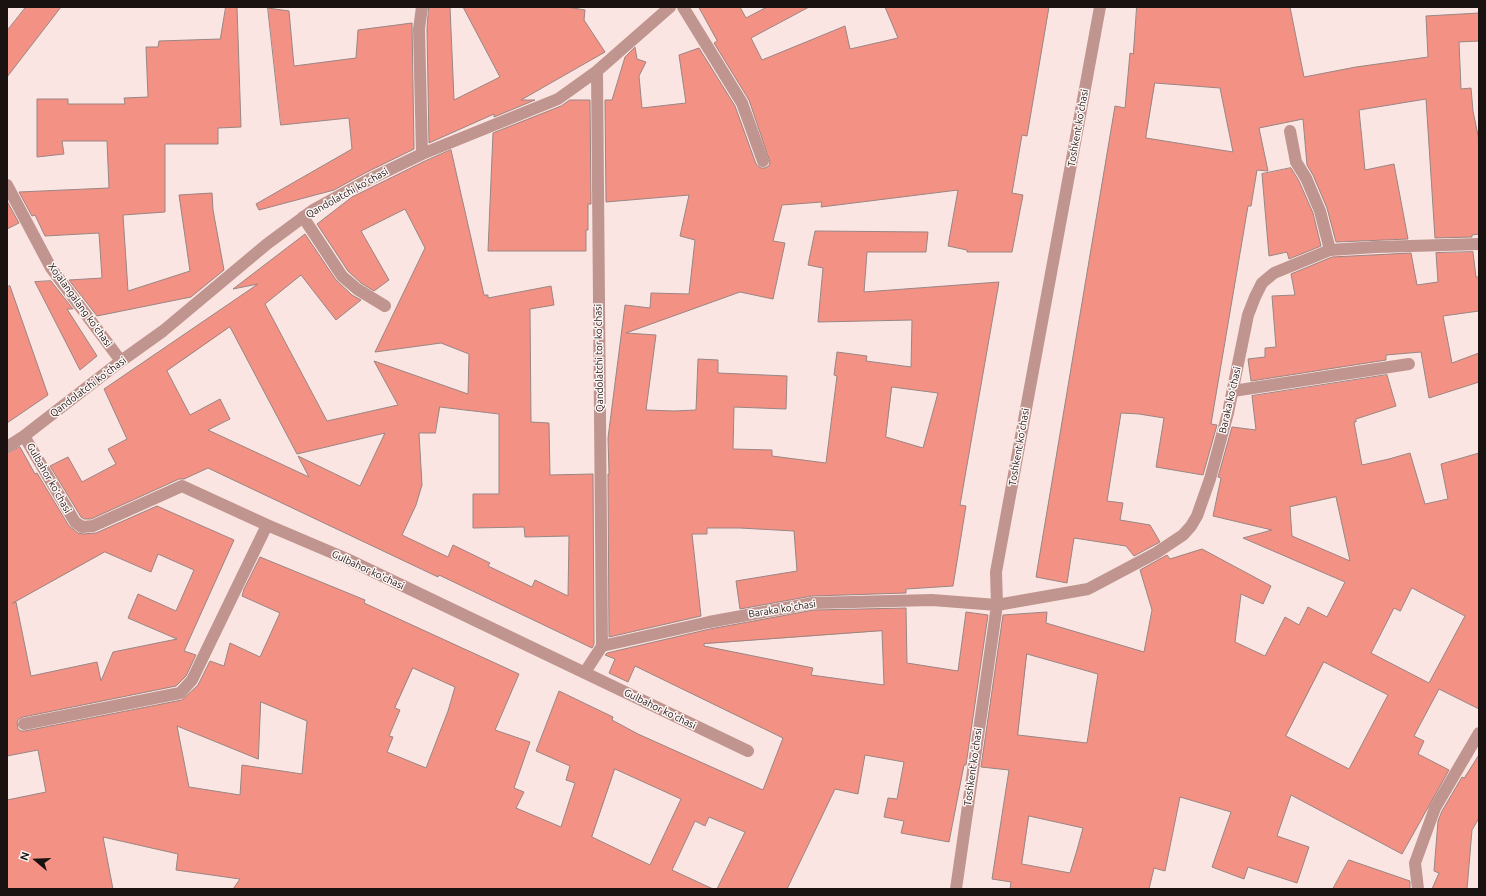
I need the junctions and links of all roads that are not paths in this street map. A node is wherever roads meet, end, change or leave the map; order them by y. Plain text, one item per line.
1 (422, 7) edge
2 (670, 7) edge
3 (683, 7) edge
4 (1100, 7) edge
5 (596, 71) junction
6 (1290, 131) dead end
7 (422, 154) junction
8 (763, 160) dead end
9 (7, 185) edge
10 (303, 217) junction
11 (1479, 244) edge
12 (1330, 250) junction
13 (385, 306) dead end
14 (121, 361) junction
15 (1409, 364) dead end
16 (1233, 391) junction
17 (24, 436) junction
18 (7, 447) edge
19 (267, 525) junction
20 (997, 605) junction
21 (602, 646) junction
22 (585, 672) junction
23 (24, 724) dead end
24 (1479, 733) edge
25 (748, 751) dead end
26 (956, 889) edge
27 (1418, 889) edge

1 - 7 street
2 - 5 street, Qandolatchi koʻchasi
3 - 8 street
4 - 20 street, Toshkent koʻchasi
5 - 7 street, Qandolatchi koʻchasi
5 - 21 street, Qandolatchi tor ko‘chasi
6 - 12 street
7 - 10 street, Qandolatchi koʻchasi
9 - 14 street, Xojalangalang koʻchasi
10 - 13 street
10 - 14 street, Qandolatchi koʻchasi
11 - 12 street, Baraka koʻchasi
12 - 16 street, Baraka koʻchasi
14 - 17 street, Qandolatchi koʻchasi
15 - 16 street
16 - 20 street, Baraka koʻchasi
17 - 18 street, Qandolatchi koʻchasi
17 - 19 street, Gulbahor koʻchasi
19 - 22 street, Gulbahor koʻchasi
19 - 23 street
20 - 21 street, Baraka ko'chasi
20 - 26 street, Toshkent koʻchasi
21 - 22 street
22 - 25 street, Gulbahor koʻchasi
24 - 27 street

